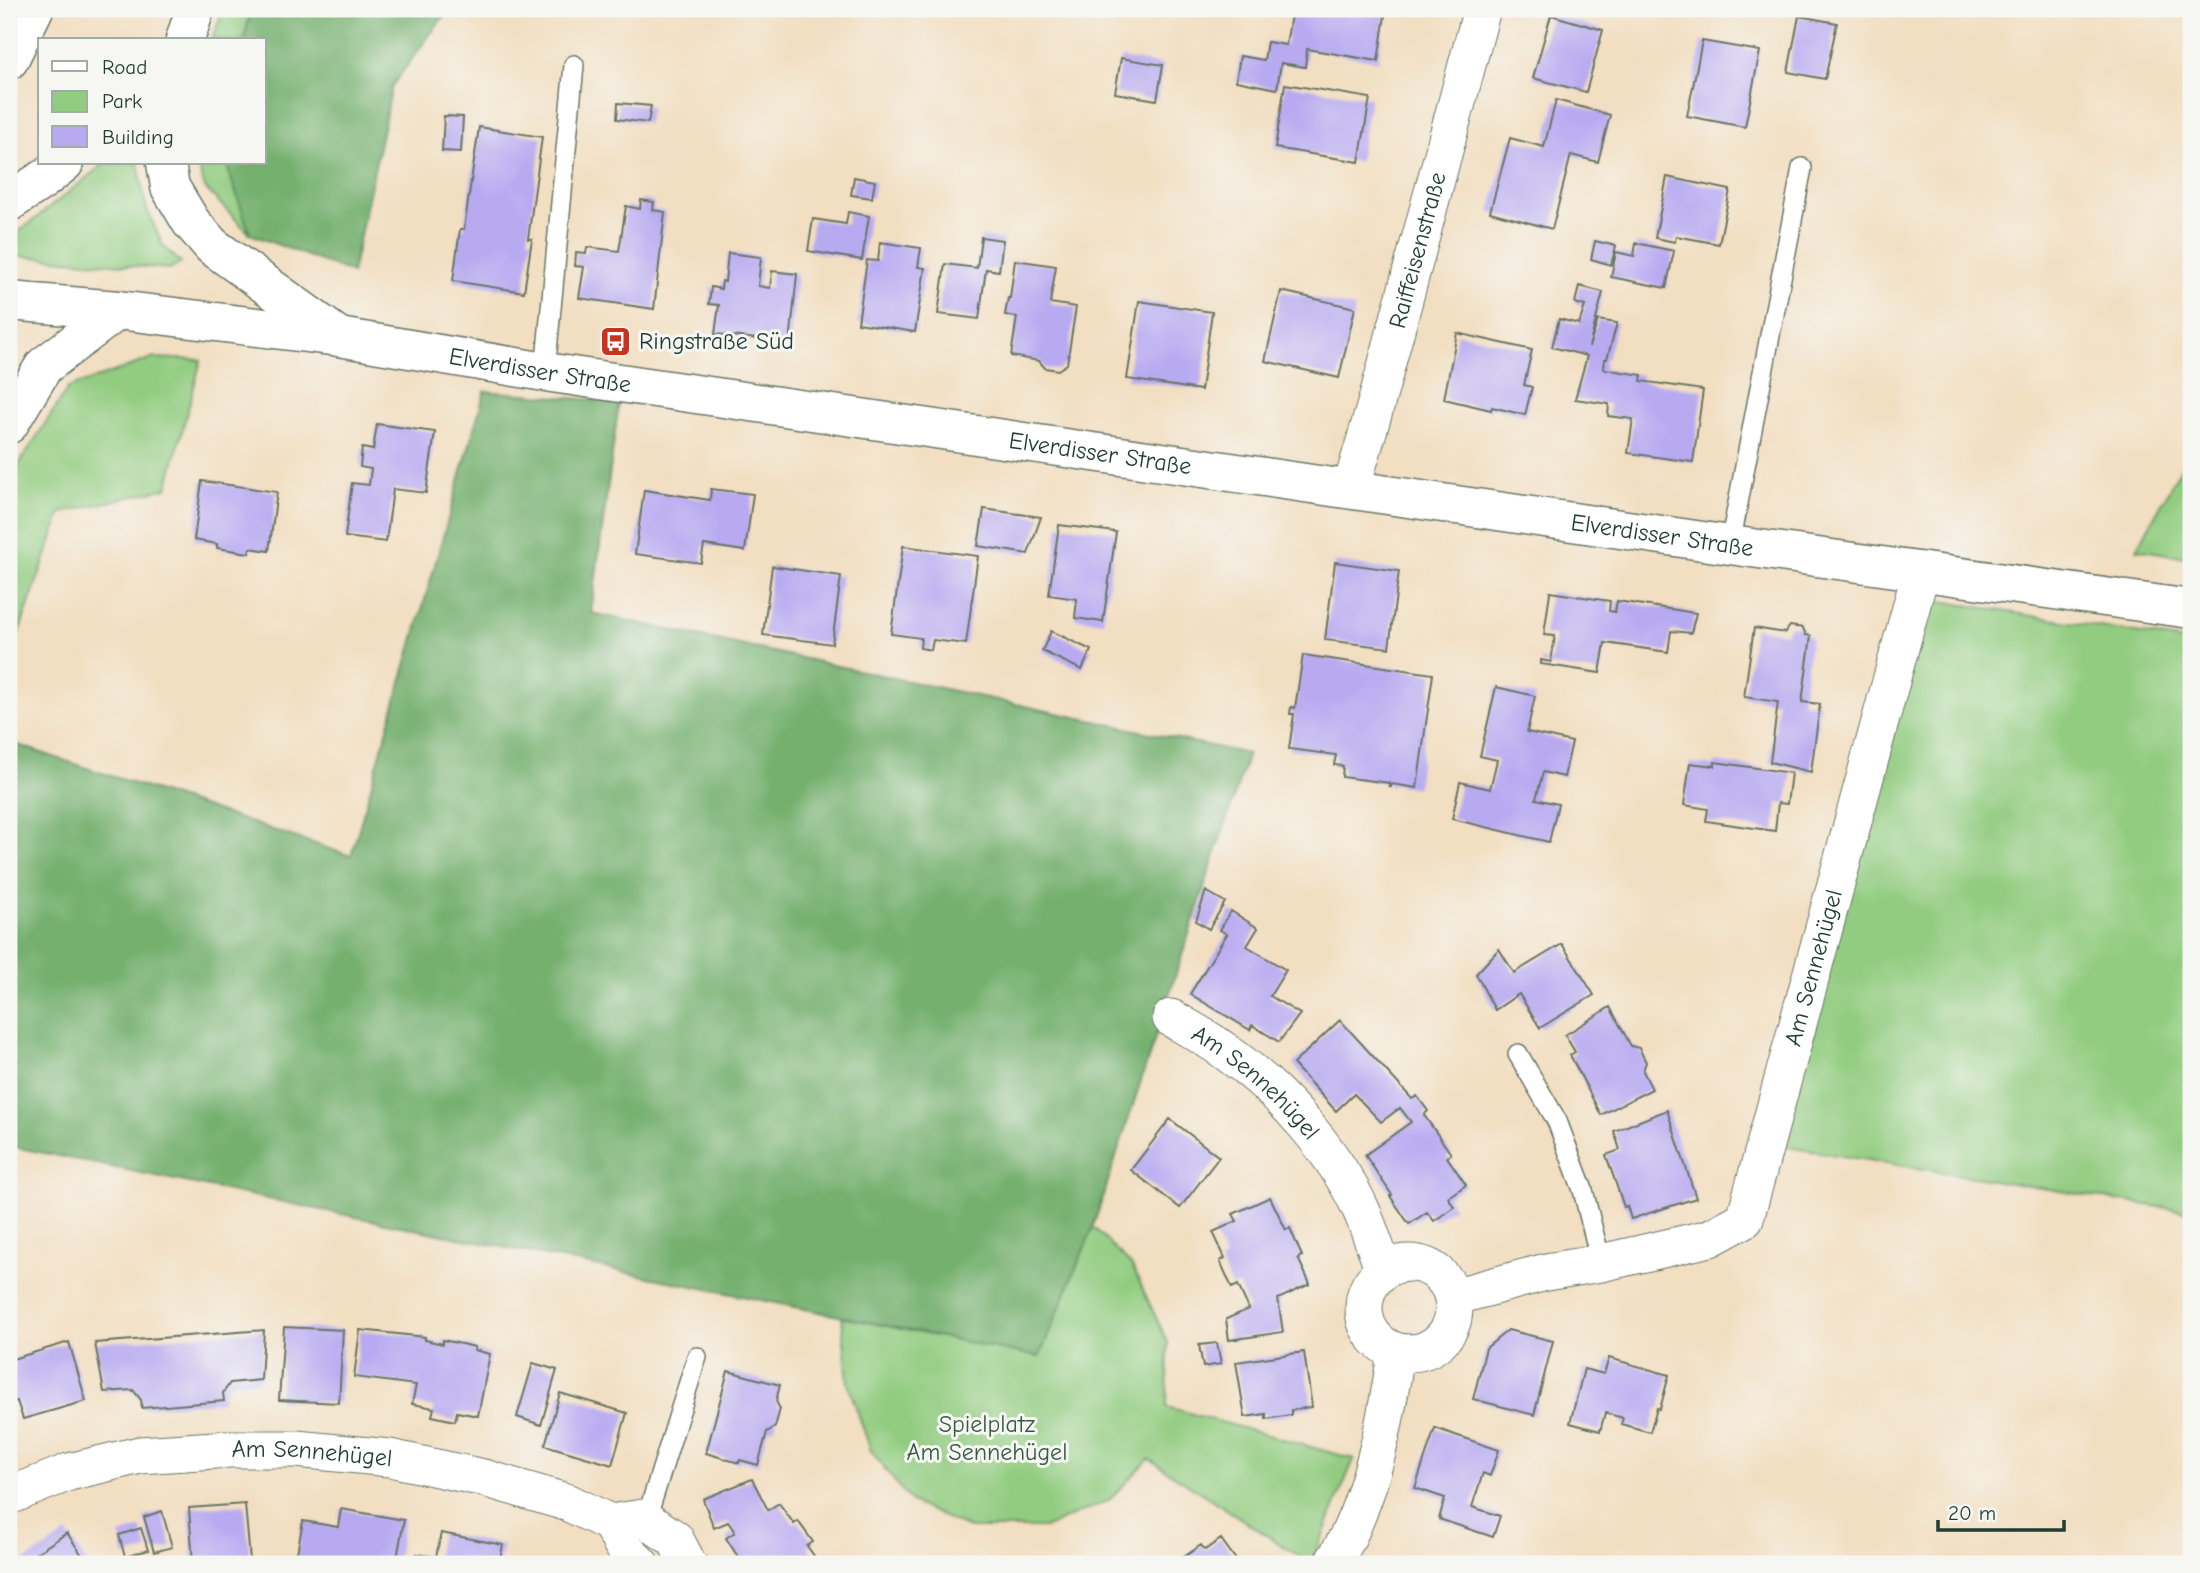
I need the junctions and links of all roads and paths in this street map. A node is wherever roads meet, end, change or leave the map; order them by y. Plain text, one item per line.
1 (34, 9) edge
2 (1482, 9) edge
3 (9, 60) edge
4 (574, 65) dead end
5 (63, 164) edge
6 (166, 164) edge
7 (1802, 168) dead end
8 (9, 202) edge
9 (9, 301) edge
10 (118, 310) junction
11 (339, 337) junction
12 (545, 372) junction
13 (9, 424) edge
14 (1351, 489) junction
15 (1730, 545) junction
16 (1921, 571) junction
17 (2191, 609) edge
18 (1171, 1018) dead end
19 (1518, 1055) dead end
20 (1601, 1263) junction
21 (1383, 1269) junction
22 (1453, 1297) junction
23 (1396, 1352) junction
24 (697, 1357) dead end
25 (9, 1496) edge
26 (626, 1520) junction
27 (640, 1564) edge
28 (688, 1564) edge
29 (1332, 1564) edge

1 - 3 main road
2 - 14 street, Raiffeisenstraße
4 - 12 lane
5 - 8 main road
6 - 11 main road
7 - 15 lane
9 - 10 main road, Elverdisser Straße
10 - 11 main road, Elverdisser Straße
10 - 13 main road
11 - 12 main road, Elverdisser Straße
12 - 14 main road, Elverdisser Straße
14 - 15 main road, Elverdisser Straße
15 - 16 main road, Elverdisser Straße
16 - 17 main road, Elverdisser Straße
16 - 20 street, Am Sennehügel
18 - 21 street, Am Sennehügel
19 - 20 lane
20 - 22 street, Am Sennehügel
21 - 22 street
21 - 23 street
22 - 23 street
23 - 29 street
24 - 26 lane
25 - 26 street, Am Sennehügel
26 - 27 street
26 - 28 street, Am Sennehügel

